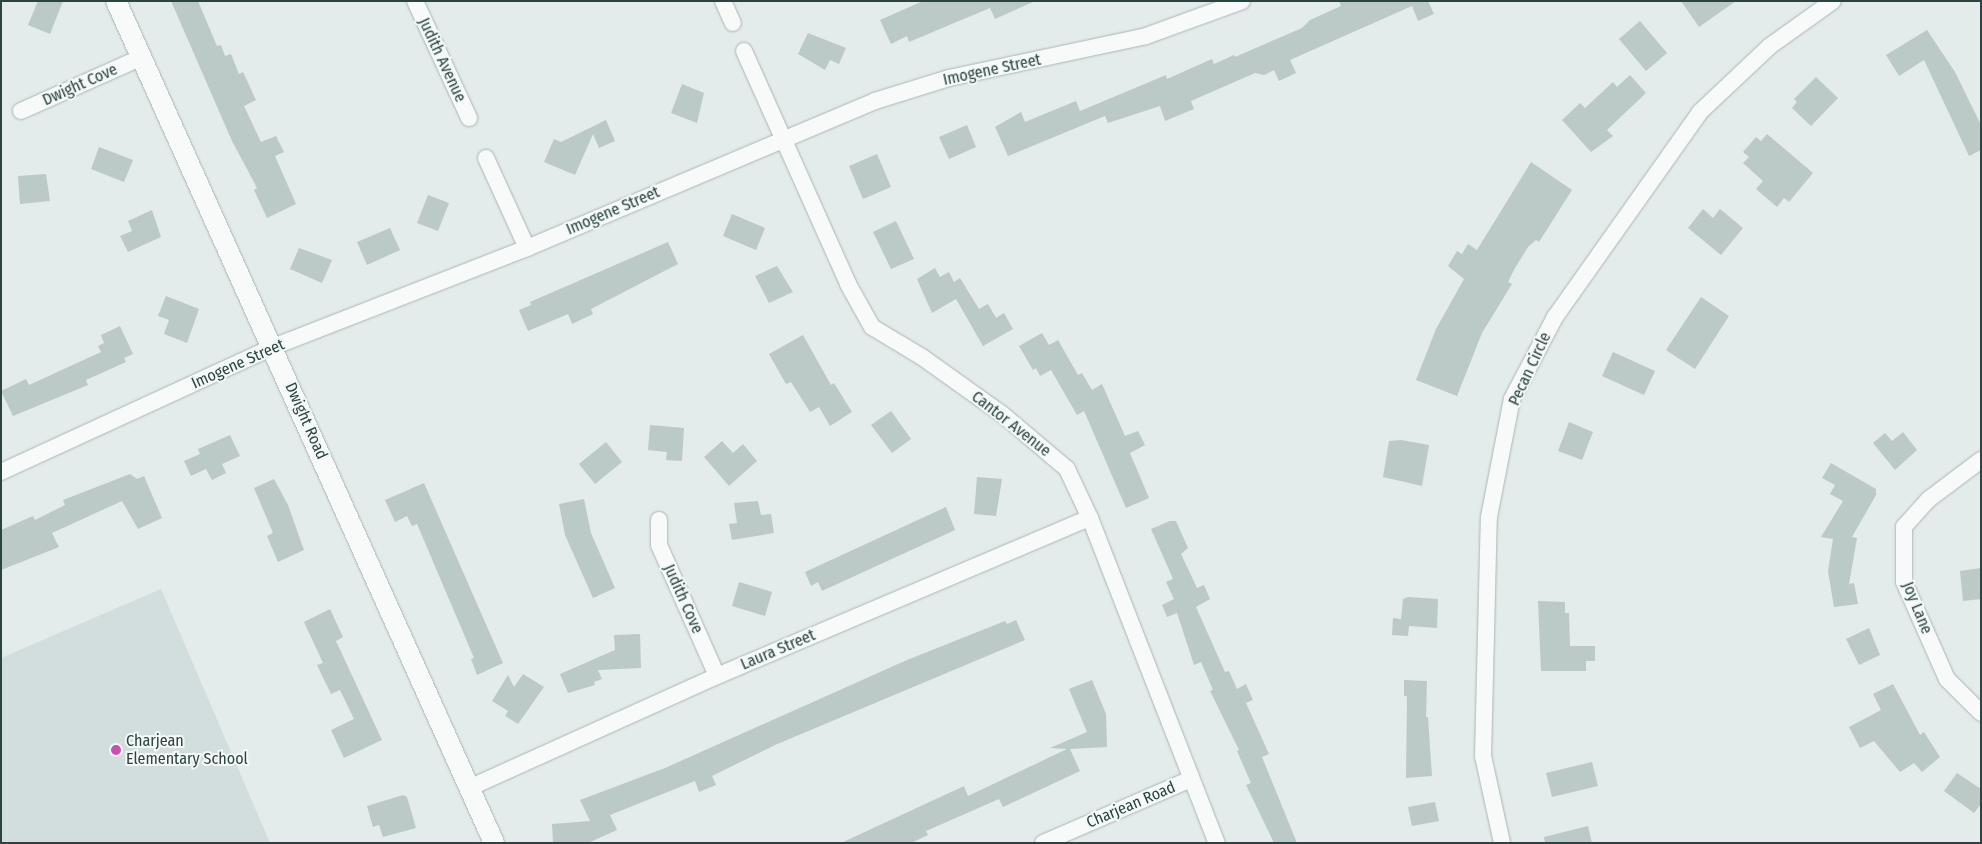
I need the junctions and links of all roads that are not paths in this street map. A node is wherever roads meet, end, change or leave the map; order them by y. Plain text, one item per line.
1 (116, 1) edge
2 (415, 1) edge
3 (723, 1) edge
4 (1242, 1) edge
5 (1833, 1) edge
6 (733, 23) dead end
7 (744, 51) dead end
8 (140, 58) junction
9 (21, 111) dead end
10 (469, 118) dead end
11 (782, 139) junction
12 (486, 158) dead end
13 (528, 248) junction
14 (273, 347) junction
15 (1981, 460) edge
16 (1, 472) edge
17 (1090, 518) junction
18 (658, 520) dead end
19 (717, 676) junction
20 (1981, 713) edge
21 (1191, 779) junction
22 (469, 788) junction
23 (494, 843) edge
24 (1042, 843) edge
25 (1217, 843) edge
26 (1502, 843) edge

1 - 8 street, Dwight Road
2 - 10 street, Judith Avenue
3 - 6 street
4 - 11 street, Imogene Street
5 - 26 street, Pecan Circle
7 - 11 street, Cantor Avenue
8 - 9 street, Dwight Cove
8 - 14 street, Dwight Road
11 - 13 street, Imogene Street
11 - 17 street, Cantor Avenue
12 - 13 street
13 - 14 street, Imogene Street
14 - 16 street, Imogene Street
14 - 22 street, Dwight Road
15 - 20 street, Joy Lane
17 - 19 street, Laura Street
17 - 21 street, Cantor Avenue
18 - 19 street, Judith Cove
19 - 22 street, Laura Street
21 - 24 street, Charjean Road
21 - 25 street, Cantor Avenue
22 - 23 street, Dwight Road

